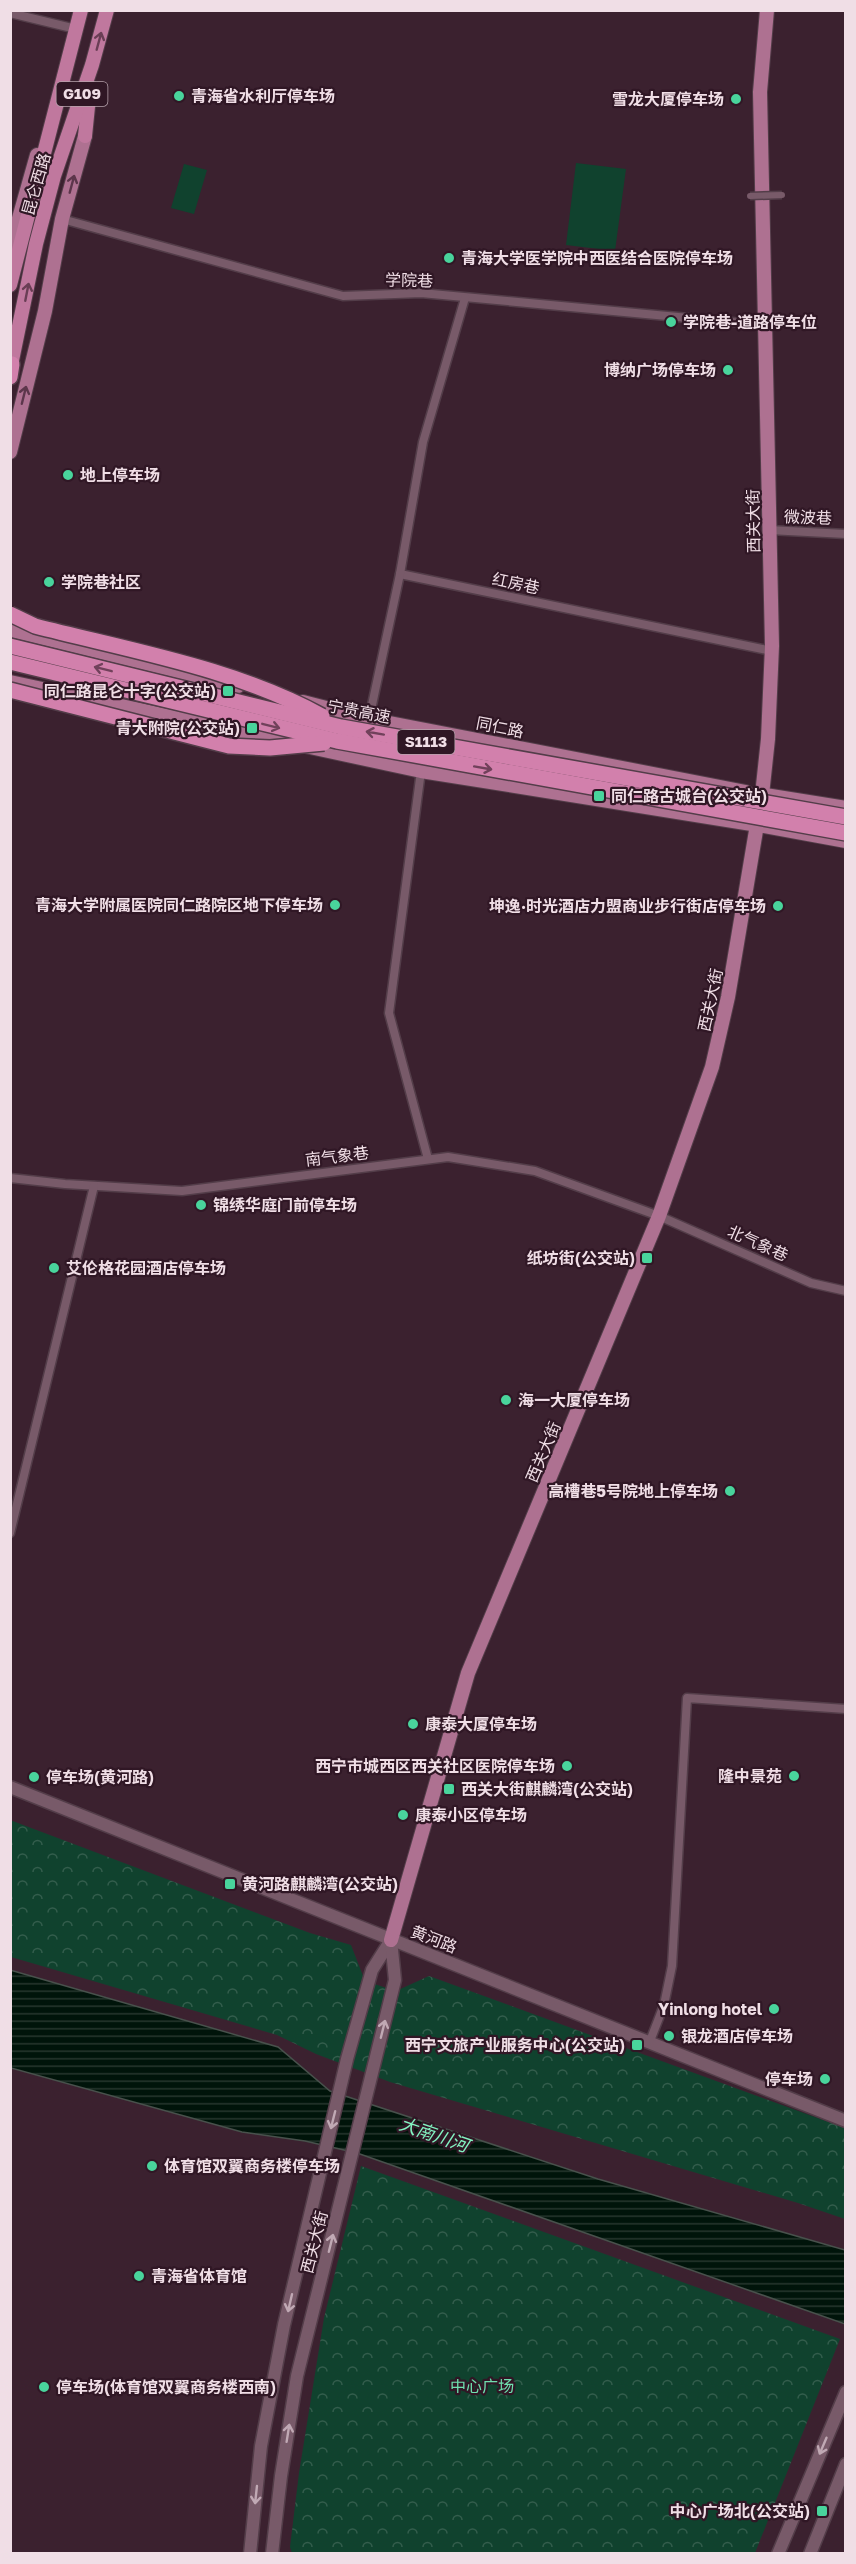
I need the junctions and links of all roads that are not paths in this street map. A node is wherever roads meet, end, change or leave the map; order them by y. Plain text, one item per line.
1 (81, 10) edge
2 (107, 10) edge
3 (767, 10) edge
4 (10, 13) edge
5 (76, 29) junction
6 (92, 65) junction
7 (58, 100) junction
8 (85, 136) joint
9 (37, 155) joint
10 (782, 195) dead end
11 (750, 196) dead end
12 (62, 219) junction
13 (10, 250) edge
14 (10, 285) edge
15 (465, 298) junction
16 (764, 325) junction
17 (11, 370) edge
18 (10, 452) edge
19 (769, 530) junction
20 (846, 534) edge
21 (400, 574) junction
22 (10, 614) edge
23 (10, 630) edge
24 (10, 646) edge
25 (772, 651) junction
26 (10, 662) edge
27 (10, 682) edge
28 (10, 690) edge
29 (369, 718) junction
30 (339, 734) junction
31 (421, 771) junction
32 (762, 795) junction
33 (846, 808) edge
34 (846, 817) edge
35 (758, 825) junction
36 (846, 833) edge
37 (846, 841) edge
38 (428, 1160) junction
39 (10, 1178) edge
40 (94, 1186) junction
41 (660, 1216) junction
42 (846, 1291) edge
43 (10, 1533) edge
44 (846, 1709) edge
45 (10, 1787) edge
46 (391, 1940) junction
47 (650, 2041) junction
48 (846, 2121) edge
49 (846, 2392) edge
50 (846, 2464) edge
51 (250, 2553) edge
52 (272, 2553) edge
53 (778, 2553) edge
54 (810, 2553) edge

1 - 5 highway, 昆仑西路 / G109
6 -> 2 highway, 昆仑西路 / G109
3 - 16 main road, 西关大街
4 - 5 street
5 - 7 highway, 昆仑西路 / G109
6 - 8 highway
17 -> 6 highway, 昆仑西路 / G109
7 - 9 highway
7 - 14 highway, 昆仑西路 / G109
12 -> 8 main road
9 - 13 main road
10 - 11 street, bridge
12 - 15 street, 学院巷
18 -> 12 main road
15 - 16 street, 学院巷
15 - 21 street
16 - 19 main road, 西关大街
19 - 20 street, 微波巷
19 - 25 main road, 西关大街
21 - 25 street, 红房巷
21 - 29 street
22 - 30 highway, bridge
23 - 29 main road, 同仁路
30 -> 24 highway, 宁贵高速 / S1113, bridge
25 - 32 main road, 西关大街
26 -> 30 highway, 宁贵高速 / S1113, bridge
27 - 31 main road
28 - 30 highway, bridge
29 - 32 main road, 同仁路
34 -> 30 highway, 宁贵高速 / S1113, bridge
30 -> 36 highway, 宁贵高速 / S1113, bridge
31 - 35 main road
31 - 38 street
32 - 33 main road, 同仁路
32 - 35 main road, 西关大街
35 - 37 main road
35 - 41 main road, 西关大街
38 - 40 street, 南气象巷
38 - 41 street, 南气象巷
39 - 40 street, 南气象巷
40 - 43 street
41 - 42 street, 北气象巷
41 - 46 main road, 西关大街
44 - 47 street
45 - 46 main road, 黄河路
46 - 47 main road, 黄河路
46 -> 51 main road, 西关大街
52 -> 46 main road, 西关大街
47 - 48 main road, 黄河路
49 -> 53 main road
50 - 54 main road

